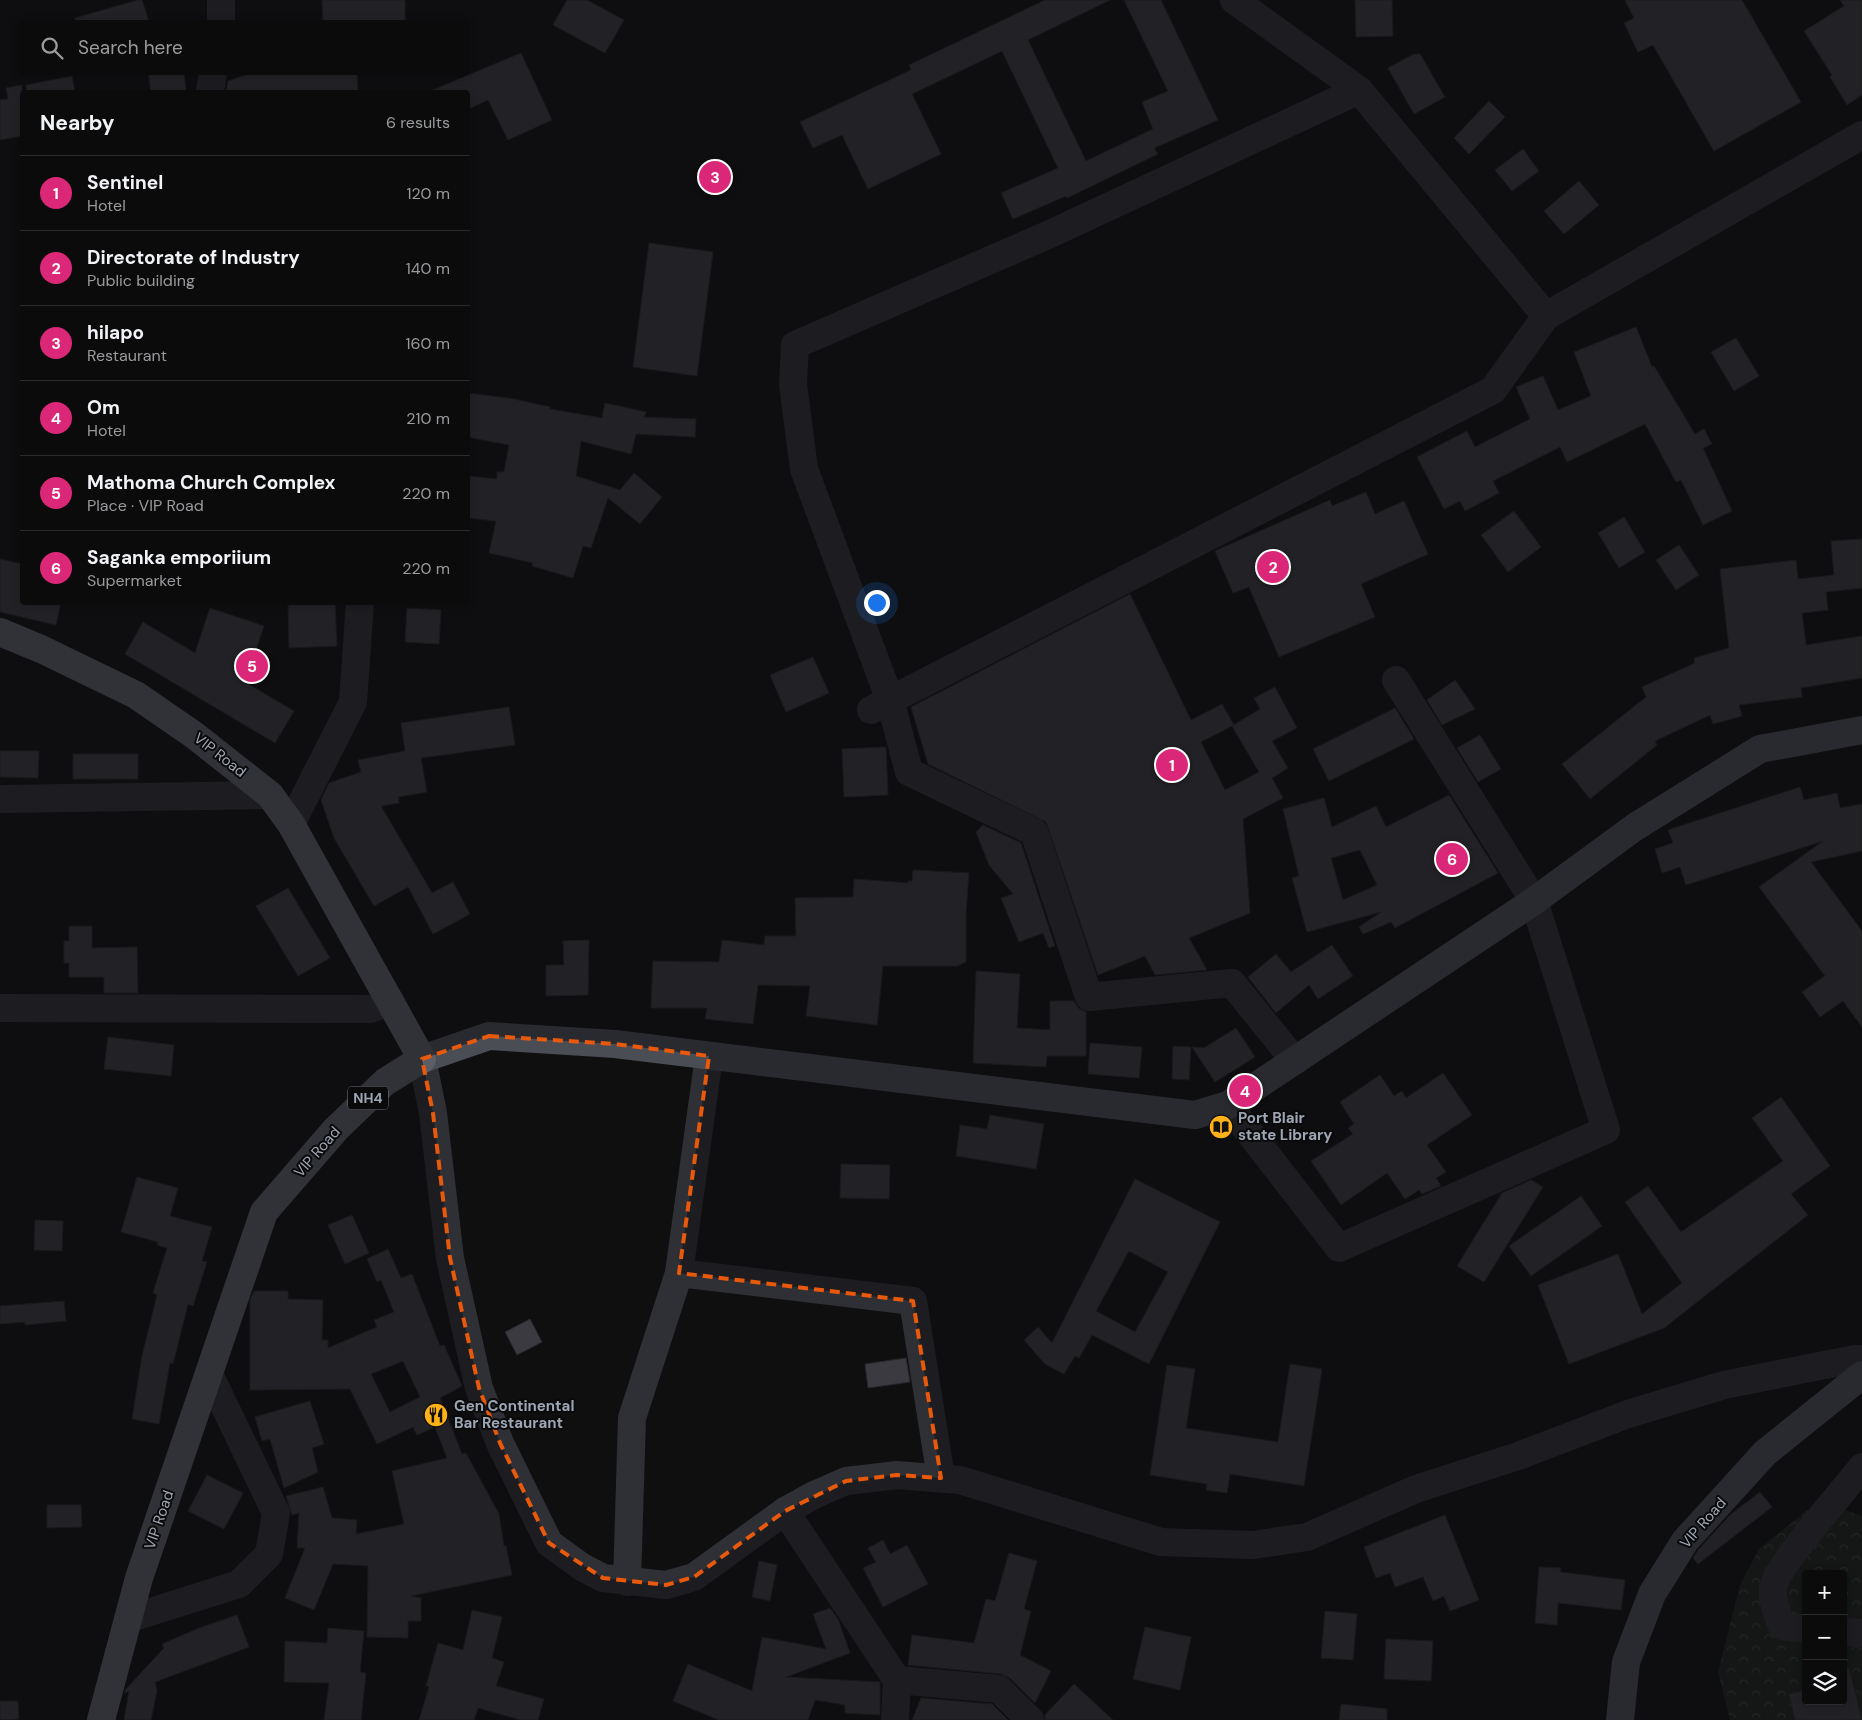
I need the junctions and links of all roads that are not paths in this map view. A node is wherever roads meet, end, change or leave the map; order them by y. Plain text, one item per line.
1 (221, 0) edge
2 (1234, 0) edge
3 (221, 20) edge
4 (213, 75) edge
5 (210, 90) edge
6 (1359, 90) junction
7 (1862, 135) edge
8 (1546, 316) junction
9 (360, 605) edge
10 (0, 632) edge
11 (1396, 680) dead end
12 (881, 705) junction
13 (1862, 730) edge
14 (270, 795) junction
15 (0, 799) edge
16 (291, 824) junction
17 (1534, 901) junction
18 (391, 1002) junction
19 (0, 1008) edge
20 (709, 1056) junction
21 (422, 1059) junction
22 (1295, 1061) junction
23 (1228, 1105) junction
24 (679, 1273) junction
25 (1862, 1360) edge
26 (209, 1374) junction
27 (1862, 1375) edge
28 (1862, 1468) edge
29 (941, 1478) junction
30 (785, 1511) junction
31 (627, 1582) junction
32 (128, 1619) junction
33 (1802, 1628) edge
34 (1847, 1632) edge
35 (1862, 1633) edge
36 (897, 1680) junction
37 (101, 1720) edge
38 (895, 1720) edge
39 (1030, 1720) edge
40 (1620, 1720) edge

1 - 3 street
2 - 6 street
4 - 5 street
6 - 8 street
6 - 12 street
7 - 8 street
8 - 12 street
9 - 16 street
10 - 14 highway, VIP Road
11 - 17 street
12 - 22 street
13 - 17 main road
14 - 15 street
14 - 16 highway, VIP Road
16 - 18 highway, VIP Road
17 - 22 main road
17 - 23 street
18 - 19 street
18 - 21 highway, VIP Road
20 - 21 main road
20 - 23 main road
20 - 24 street
21 - 26 highway, VIP Road / NH4
21 - 31 street
22 - 23 main road
24 - 29 street
24 - 31 street
25 - 29 street
26 - 32 highway, VIP Road / NH4
26 - 32 street
27 - 40 main road, VIP Road
28 - 33 street
29 - 30 street
30 - 31 street
30 - 36 street
32 - 37 highway, VIP Road / NH4
34 - 35 street
36 - 38 street
36 - 39 street

